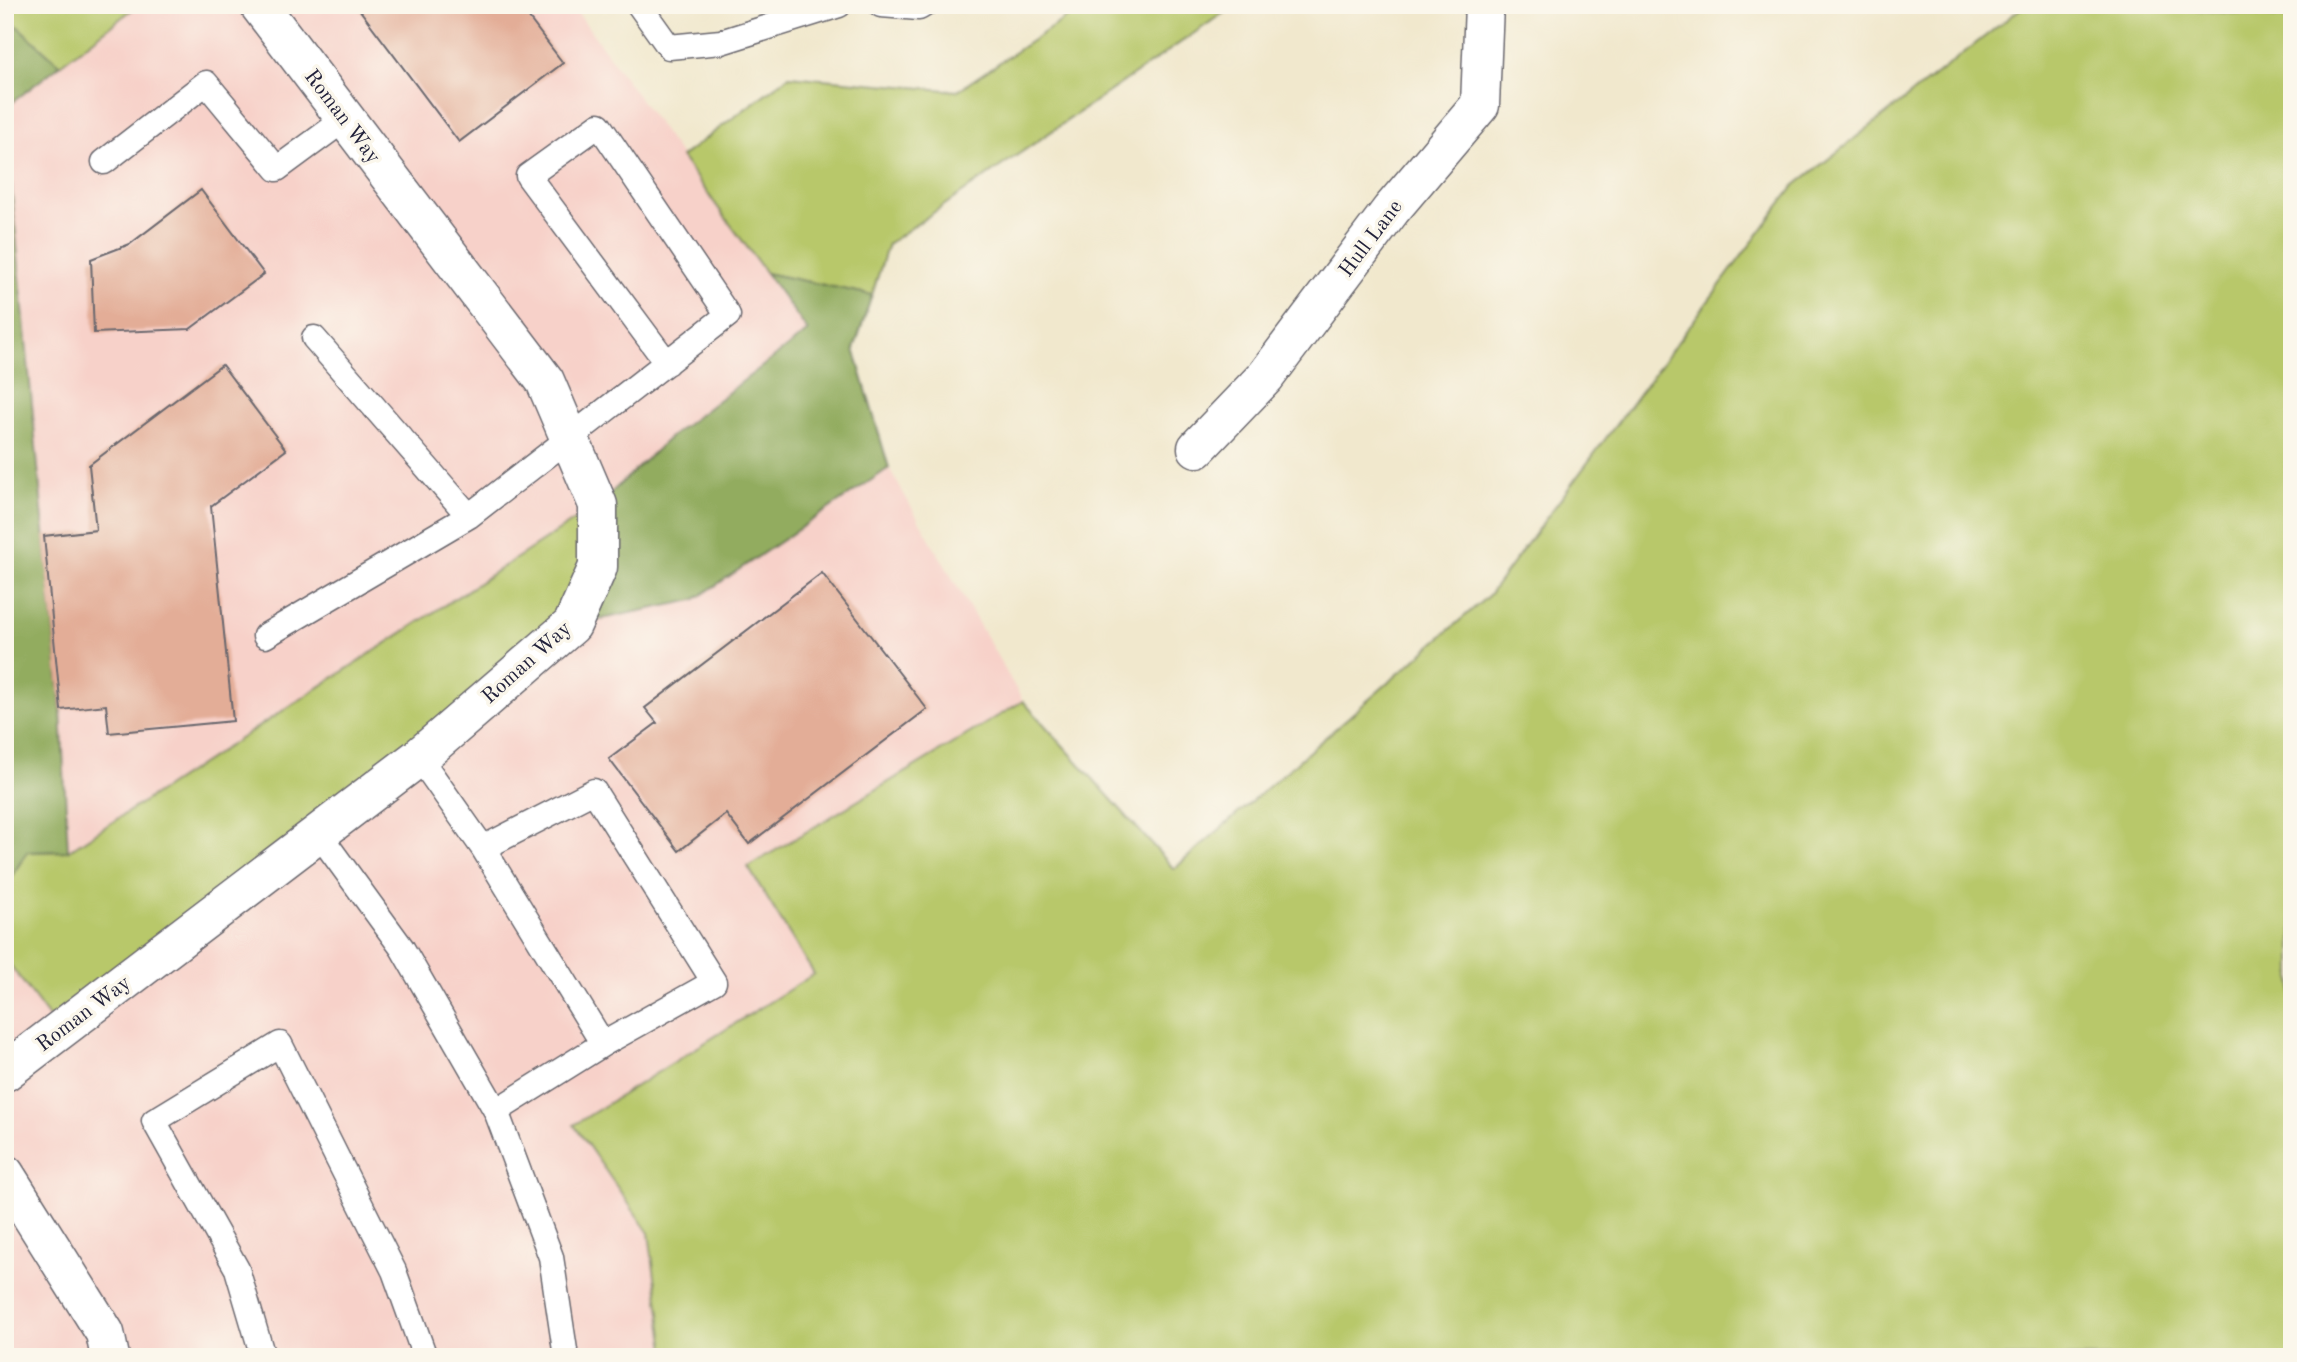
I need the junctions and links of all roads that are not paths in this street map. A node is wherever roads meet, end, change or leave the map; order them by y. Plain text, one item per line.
1 (259, 5) edge
2 (639, 5) edge
3 (839, 5) edge
4 (881, 5) edge
5 (924, 5) edge
6 (1484, 5) edge
7 (345, 119) junction
8 (104, 162) dead end
9 (314, 338) dead end
10 (667, 363) junction
11 (570, 439) junction
12 (1197, 448) dead end
13 (469, 516) junction
14 (265, 636) dead end
15 (419, 757) junction
16 (319, 834) junction
17 (483, 848) junction
18 (603, 1044) junction
19 (5, 1072) edge
20 (496, 1111) junction
21 (5, 1174) edge
22 (110, 1357) edge
23 (263, 1357) edge
24 (425, 1357) edge
25 (566, 1357) edge

1 - 7 street, Roman Way
2 - 3 lane
4 - 5 lane
6 - 12 street, Hull Lane
7 - 8 lane
7 - 11 street, Roman Way
9 - 13 lane
10 - 10 lane
10 - 11 lane
11 - 13 lane
11 - 15 street, Roman Way
13 - 14 lane
15 - 16 street, Roman Way
15 - 17 lane
16 - 19 street, Roman Way
16 - 20 lane
17 - 18 lane
17 - 18 lane
18 - 20 lane
20 - 25 lane
21 - 22 street
23 - 24 lane

